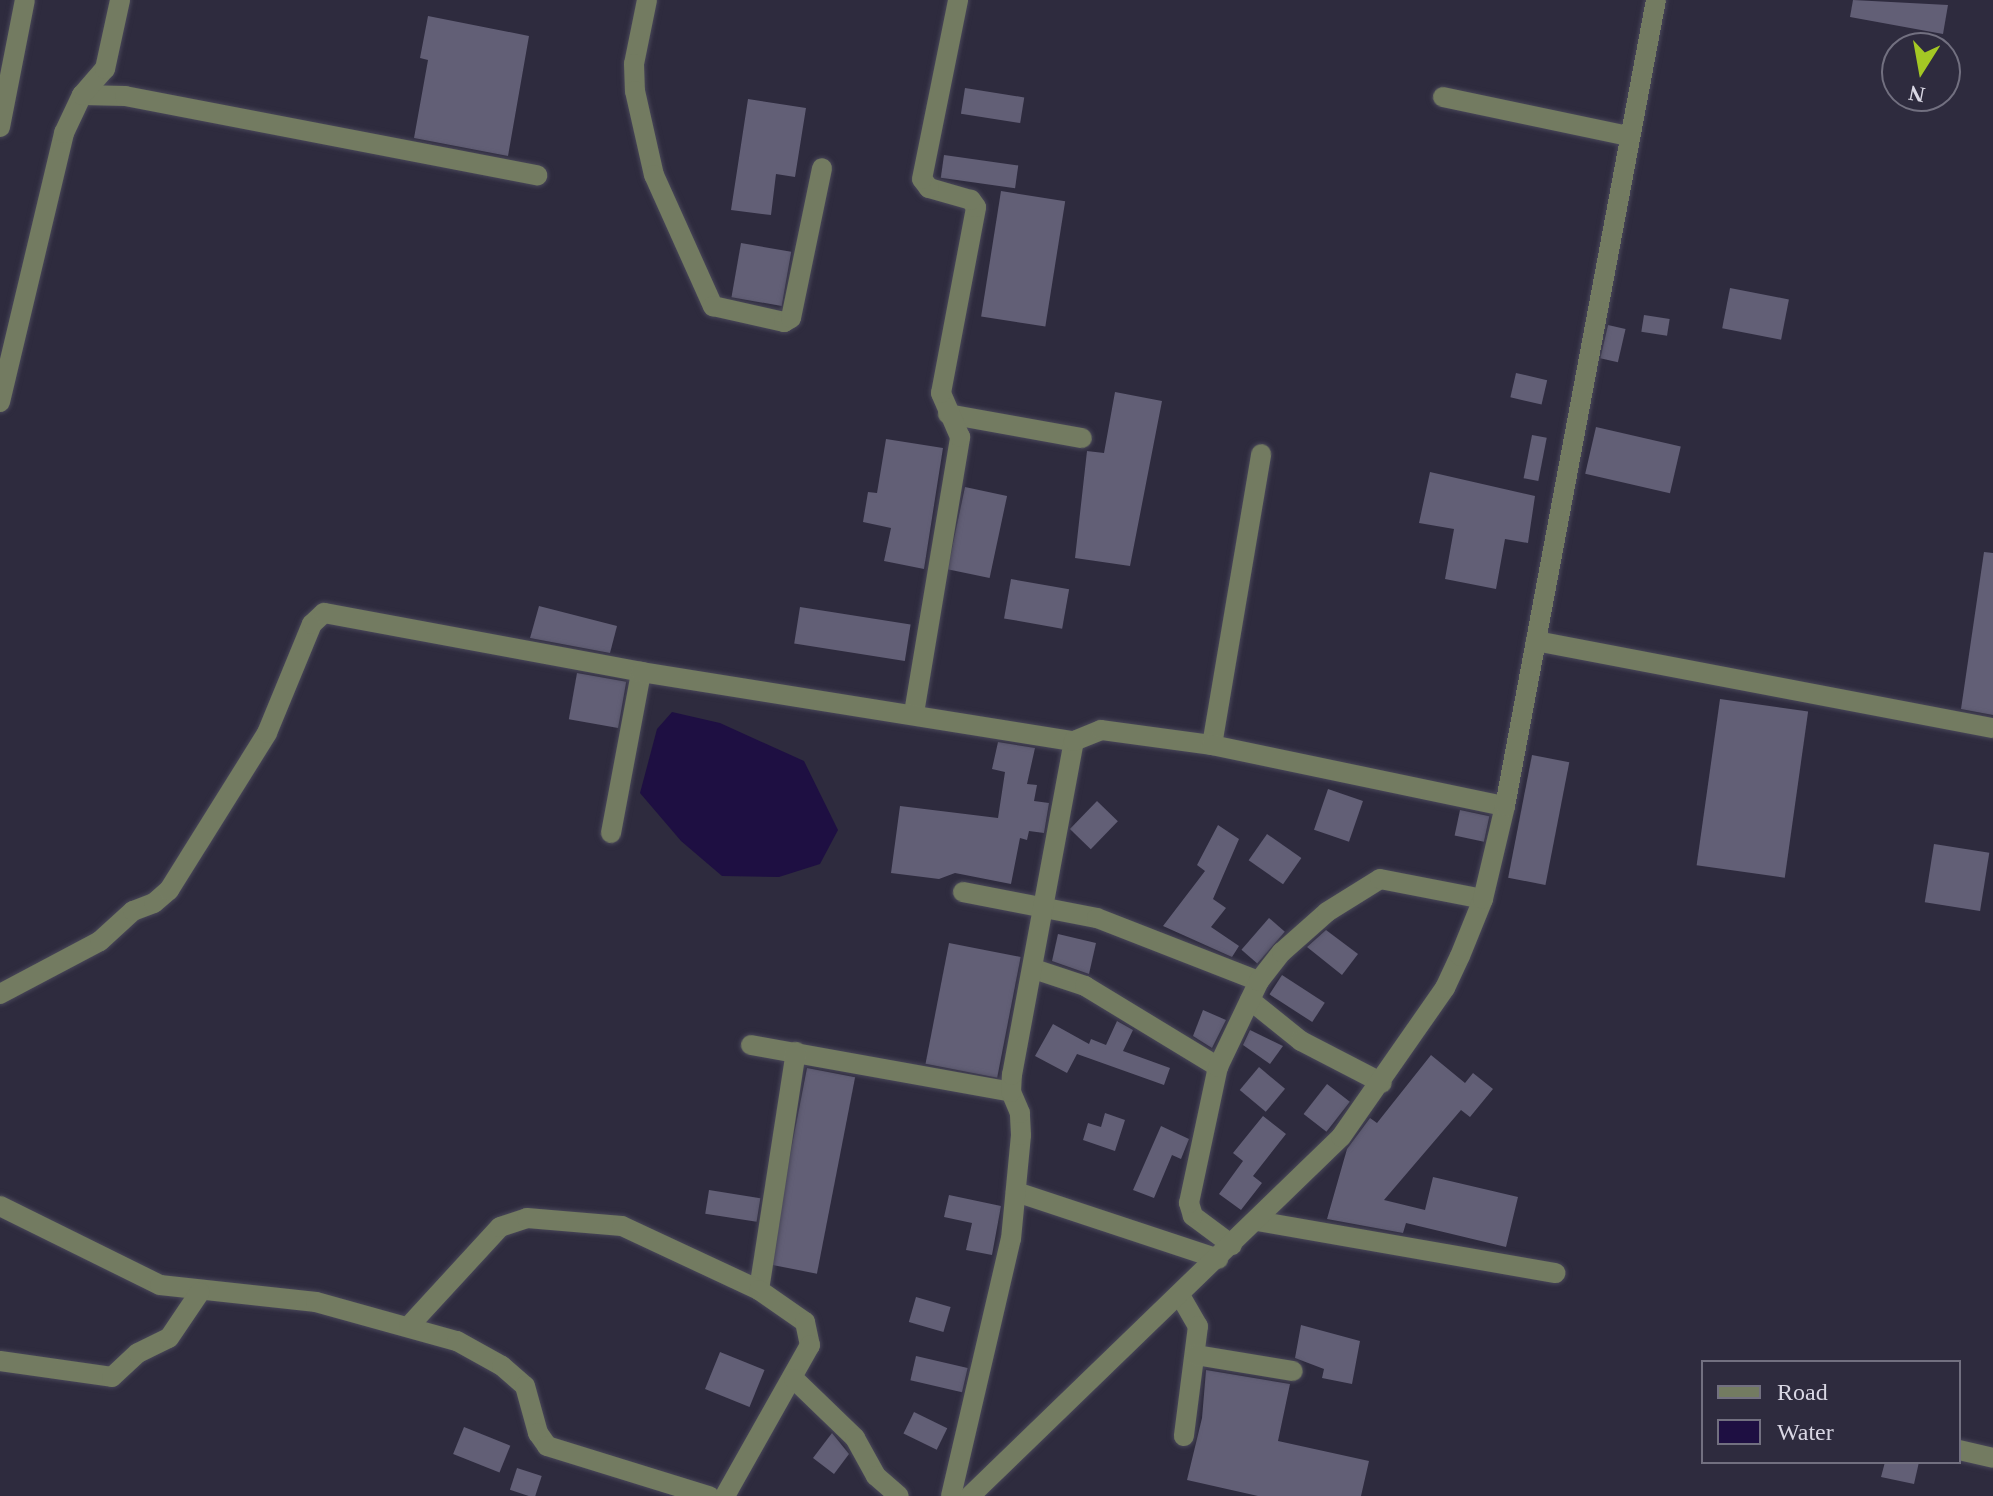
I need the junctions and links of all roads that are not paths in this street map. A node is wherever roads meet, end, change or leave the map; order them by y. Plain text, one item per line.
1 (25, 0) edge
2 (120, 0) edge
3 (647, 0) edge
4 (958, 0) edge
5 (1656, 0) edge
6 (82, 95) junction
7 (1443, 97) dead end
8 (0, 127) edge
9 (1628, 136) junction
10 (822, 168) dead end
11 (537, 175) dead end
12 (0, 402) edge
13 (948, 414) junction
14 (1082, 438) dead end
15 (1261, 454) dead end
16 (1536, 641) junction
17 (641, 672) junction
18 (914, 713) junction
19 (1993, 728) edge
20 (1074, 741) junction
21 (1212, 745) junction
22 (1505, 806) junction
23 (611, 833) dead end
24 (963, 892) dead end
25 (1483, 899) junction
26 (1045, 905) junction
27 (1034, 969) junction
28 (1255, 991) junction
29 (0, 994) edge
30 (751, 1045) dead end
31 (796, 1052) junction
32 (1218, 1067) junction
33 (1382, 1083) junction
34 (1011, 1092) junction
35 (1016, 1192) junction
36 (0, 1206) edge
37 (1257, 1221) junction
38 (1225, 1252) junction
39 (1555, 1273) dead end
40 (759, 1290) junction
41 (200, 1292) junction
42 (1181, 1297) junction
43 (409, 1326) junction
44 (1196, 1355) junction
45 (0, 1361) edge
46 (1293, 1371) dead end
47 (794, 1379) junction
48 (1184, 1436) dead end
49 (1961, 1450) edge
50 (1993, 1458) edge
51 (709, 1496) edge
52 (725, 1496) edge
53 (899, 1496) edge
54 (951, 1496) edge
55 (970, 1496) edge

1 - 8 street
2 - 6 street
3 - 10 street
4 - 13 street
5 - 9 street
6 - 11 street
6 - 12 street
7 - 9 street
9 - 16 street
13 - 14 street
13 - 18 street
15 - 21 street
16 - 19 street
16 - 22 street
17 - 18 street
17 - 23 street
17 - 29 street
18 - 20 street
20 - 21 street
20 - 26 street
21 - 22 street
22 - 25 street
24 - 26 street
25 - 28 street
25 - 33 street
26 - 27 street
26 - 28 street
27 - 32 street
27 - 34 street
28 - 32 street
28 - 33 street
30 - 31 street
31 - 34 street
31 - 40 street
32 - 38 street
33 - 37 street
34 - 35 street
35 - 38 street
35 - 54 street
36 - 41 street
37 - 38 street
37 - 39 street
38 - 42 street
40 - 43 street
40 - 47 street
41 - 43 street
41 - 45 street
42 - 44 street
42 - 55 street
43 - 51 street
44 - 46 street
44 - 48 street
47 - 52 street
47 - 53 street
49 - 50 street

